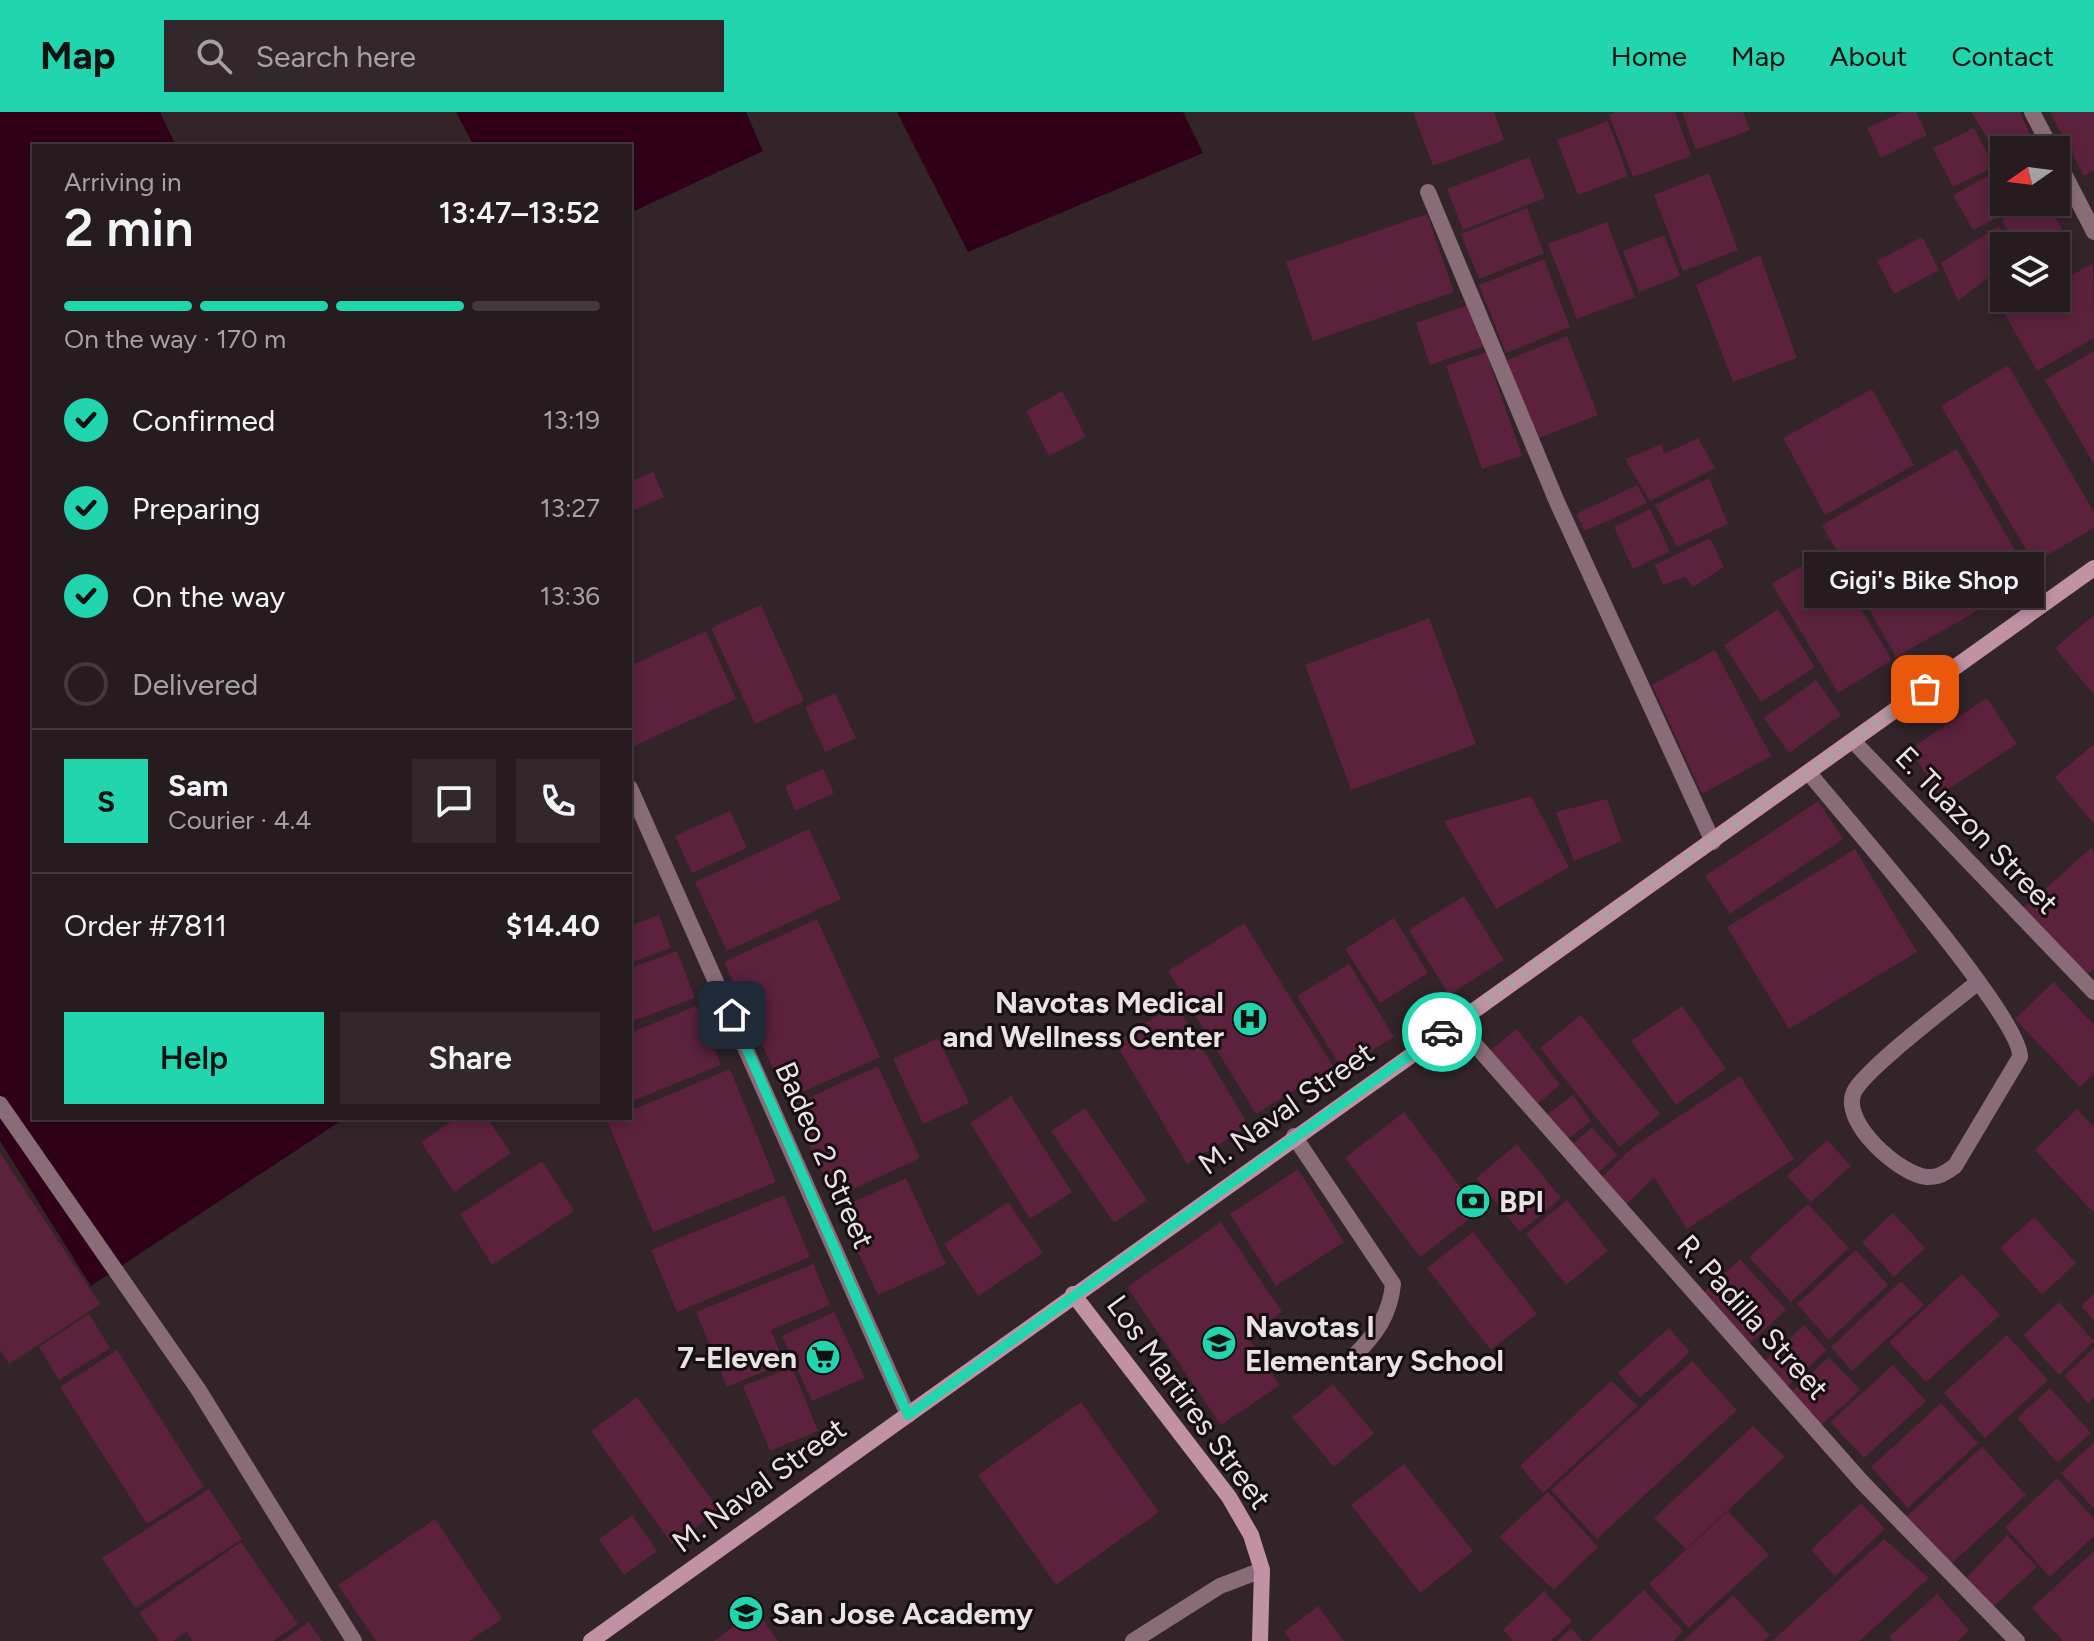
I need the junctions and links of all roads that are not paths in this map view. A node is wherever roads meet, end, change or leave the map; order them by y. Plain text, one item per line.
1 (2032, 112) edge
2 (2045, 136) edge
3 (2070, 185) edge
4 (1428, 192) dead end
5 (2094, 232) edge
6 (2094, 568) edge
7 (1853, 741) junction
8 (1809, 773) junction
9 (632, 793) edge
10 (1713, 842) junction
11 (1978, 982) junction
12 (2094, 992) edge
13 (1456, 1023) junction
14 (0, 1104) edge
15 (1294, 1136) junction
16 (1073, 1294) junction
17 (1354, 1356) dead end
18 (908, 1415) junction
19 (1262, 1570) junction
20 (354, 1641) edge
21 (591, 1641) edge
22 (1133, 1641) edge
23 (1260, 1641) edge
24 (2017, 1641) edge

1 - 2 street
3 - 5 street
4 - 10 street
6 - 7 main road, M. Naval Street
7 - 8 main road, M. Naval Street
7 - 12 street, E. Tuazon Street
8 - 10 main road, M. Naval Street
8 - 11 street
9 - 18 street, Badeo 2 Street
10 - 13 main road, M. Naval Street
11 - 11 street
13 - 15 main road, M. Naval Street
13 - 24 street, R. Padilla Street
14 - 20 street
15 - 16 main road, M. Naval Street
15 - 17 street
16 - 18 main road, M. Naval Street
16 - 19 main road, Los Martires Street
18 - 21 main road, M. Naval Street
19 - 22 street
19 - 23 main road, Los Martires Street

